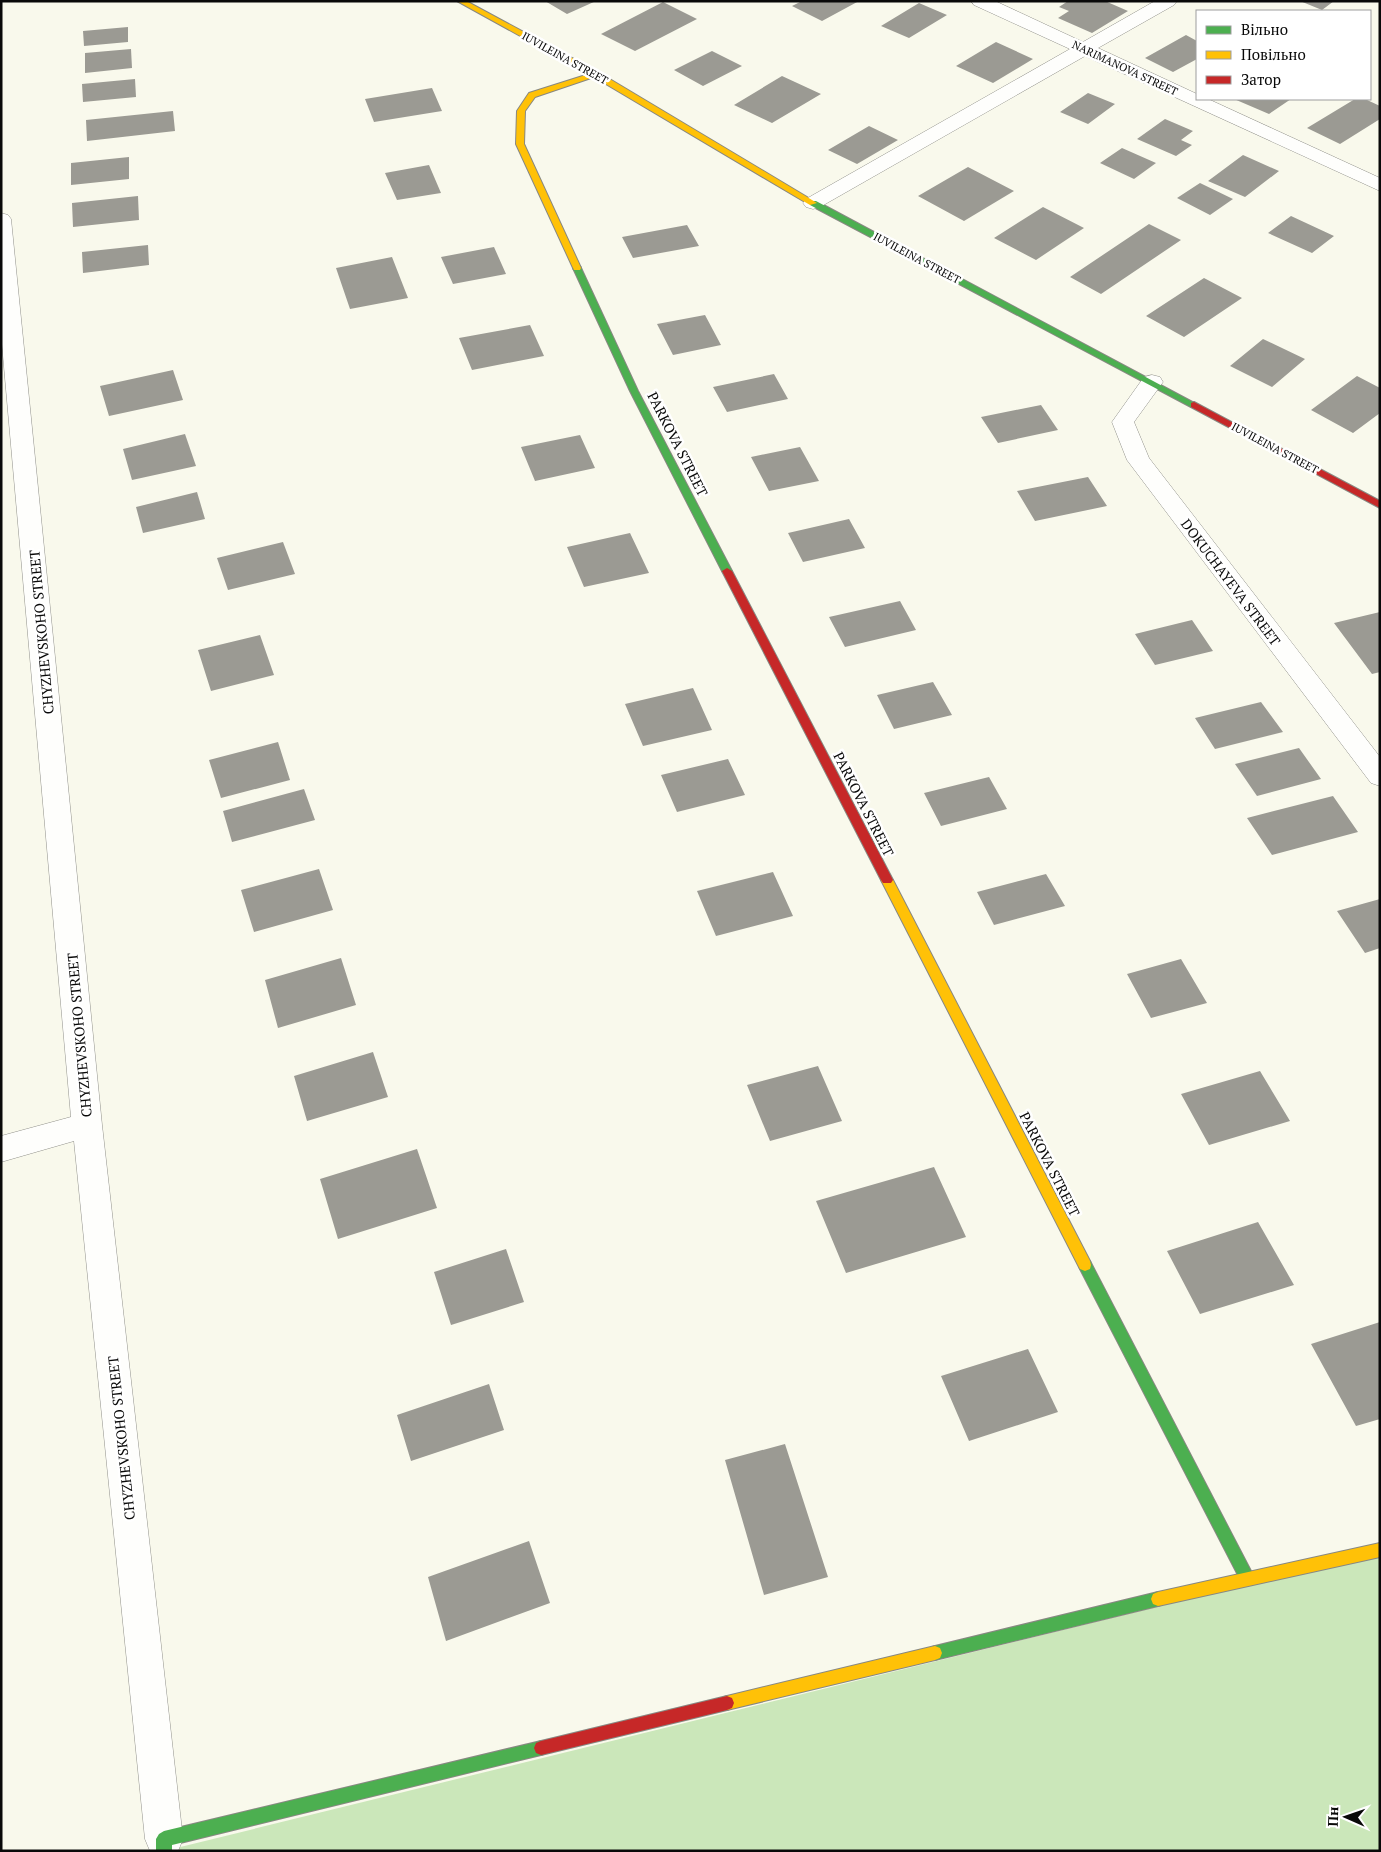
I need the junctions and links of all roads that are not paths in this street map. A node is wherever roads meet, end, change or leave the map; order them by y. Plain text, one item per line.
1 (460, 1) edge
2 (980, 1) edge
3 (1168, 1) edge
4 (1084, 49) junction
5 (595, 74) junction
6 (1380, 185) edge
7 (813, 203) junction
8 (1, 219) edge
9 (8, 365) edge
10 (1152, 382) junction
11 (1380, 505) edge
12 (1380, 776) edge
13 (87, 1125) junction
14 (1, 1149) edge
15 (1380, 1550) edge
16 (1247, 1578) junction
17 (164, 1845) edge

1 - 5 street, IUVILEINA STREET
2 - 4 street, NARIMANOVA STREET
3 - 4 street
4 - 6 street, NARIMANOVA STREET
4 - 7 street
5 - 7 street, IUVILEINA STREET
5 - 16 street, PARKOVA STREET
7 - 10 street, IUVILEINA STREET
8 - 9 street, CHYZHEVSKOHO STREET
9 - 13 street, CHYZHEVSKOHO STREET
10 - 11 street, IUVILEINA STREET
10 - 12 street, DOKUCHAYEVA STREET
13 - 14 street
13 - 17 street, CHYZHEVSKOHO STREET
15 - 16 street
16 - 17 street

